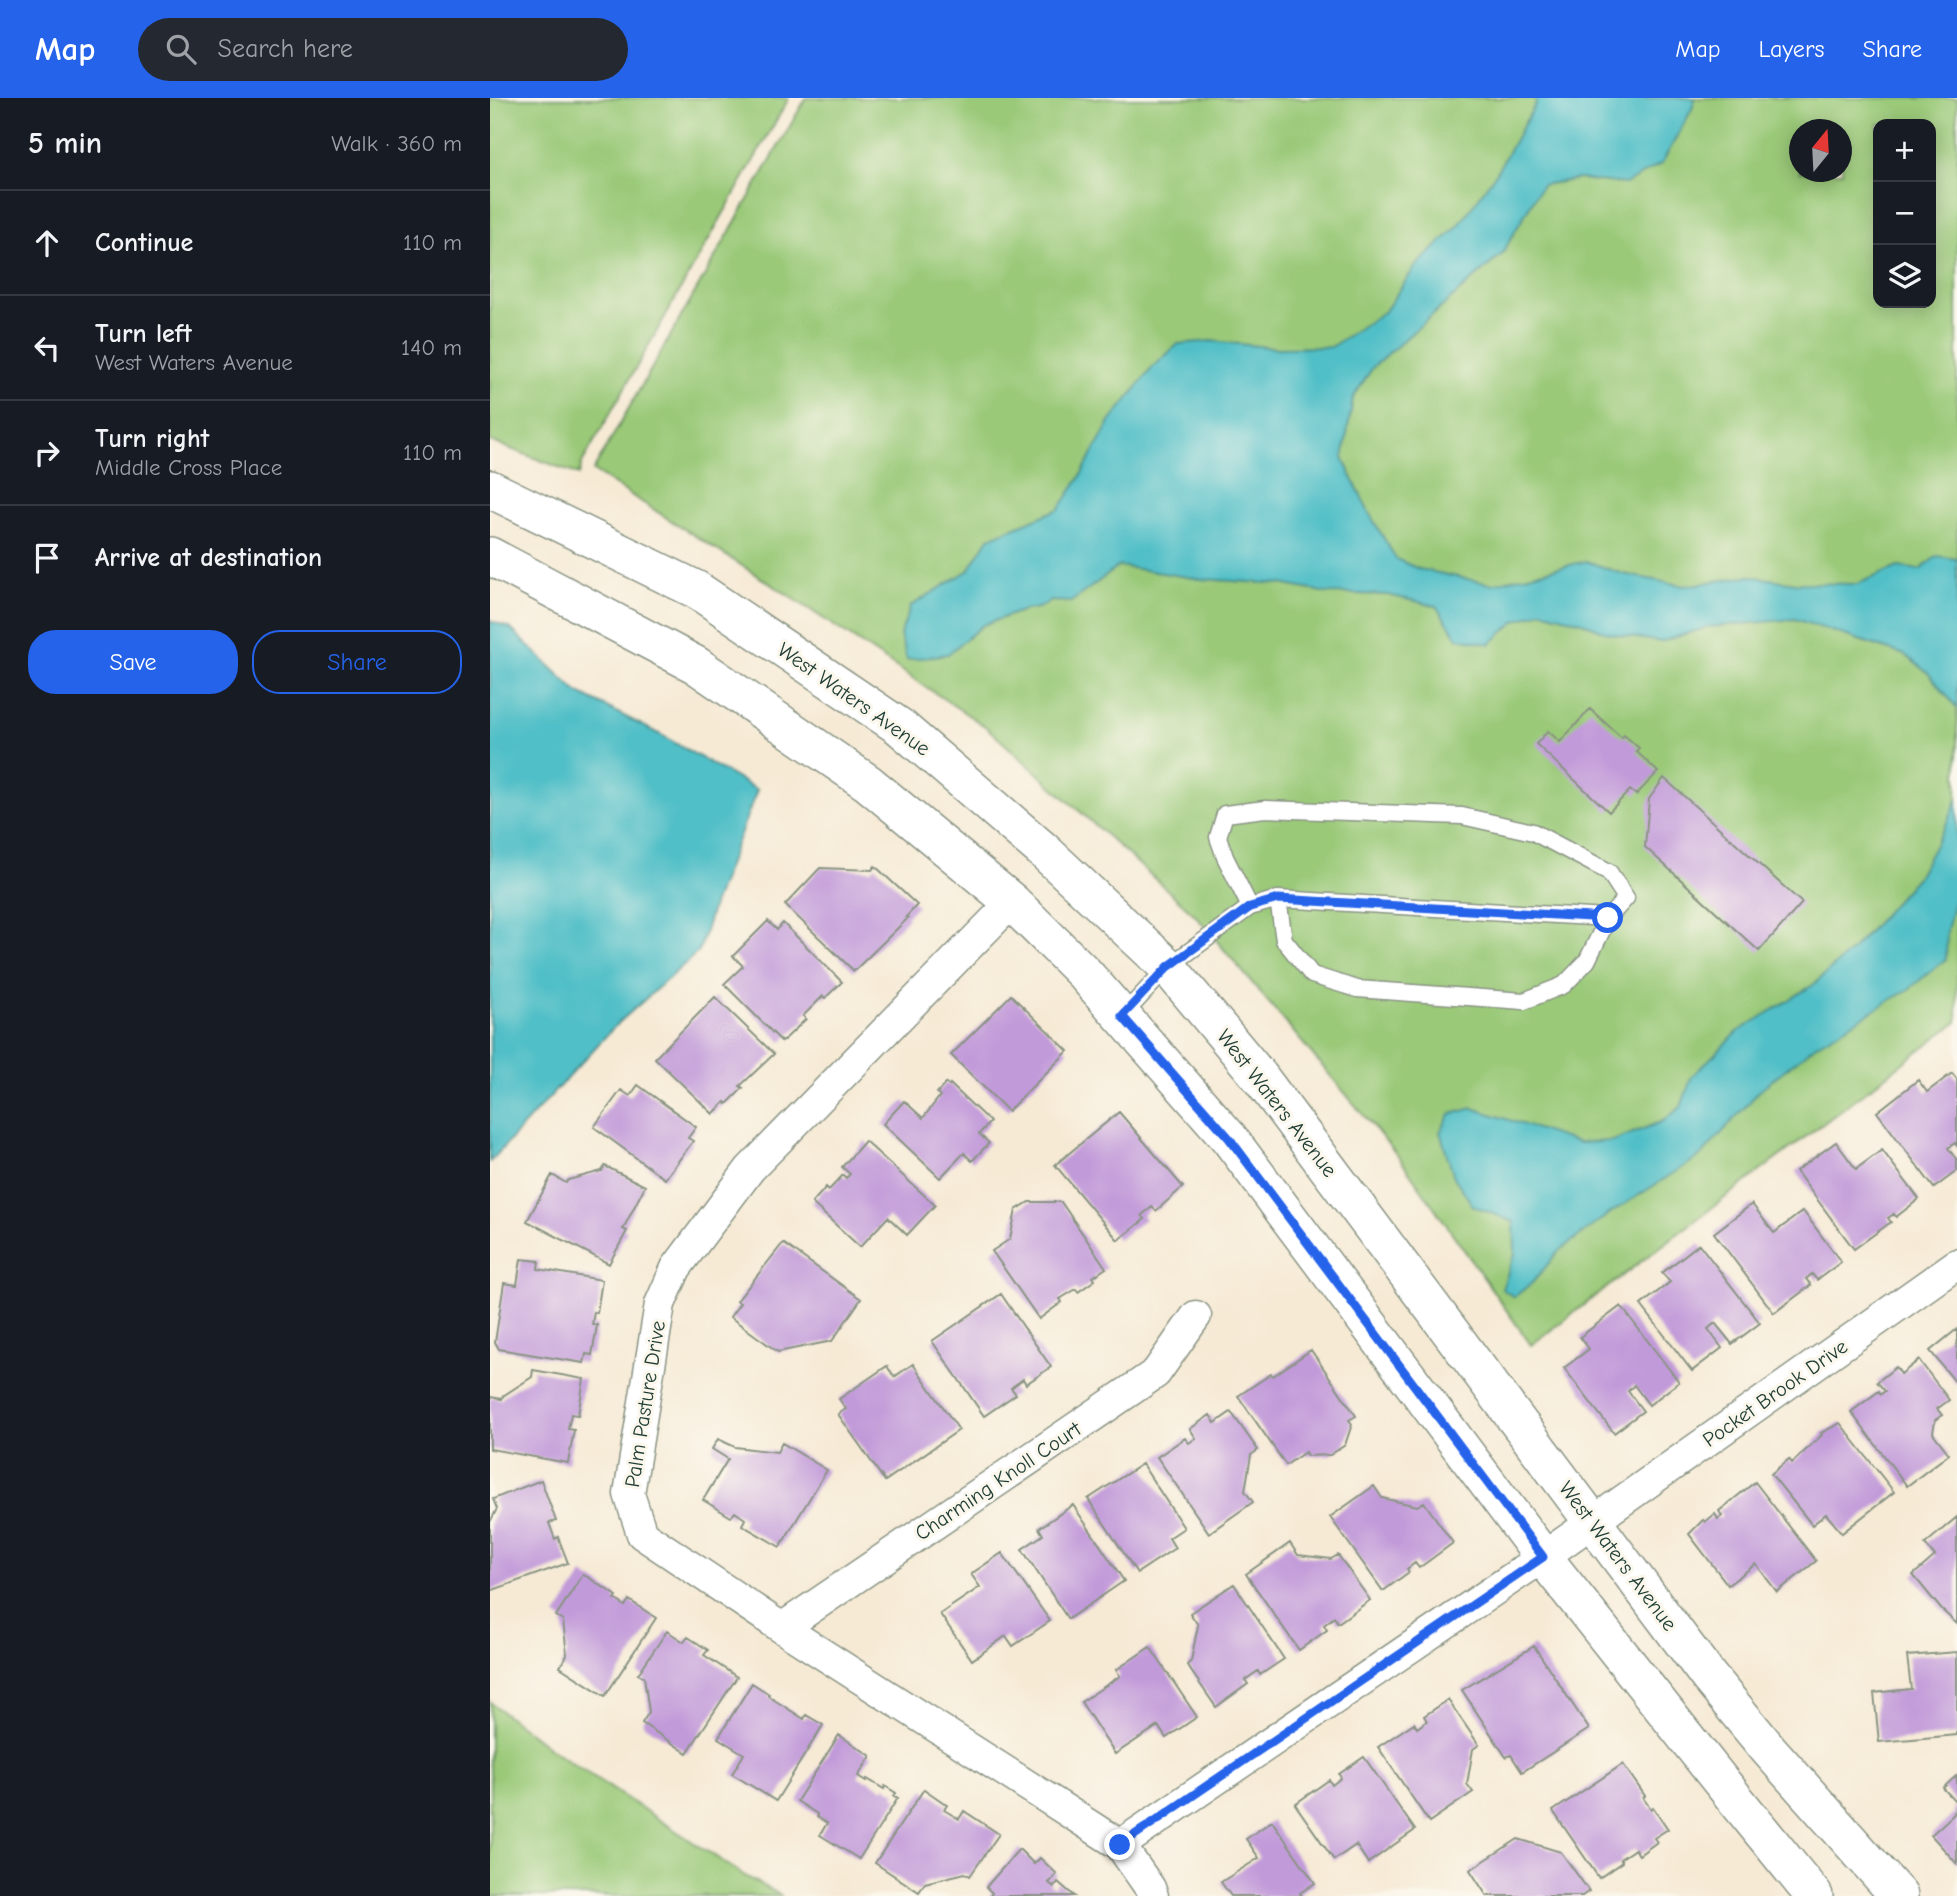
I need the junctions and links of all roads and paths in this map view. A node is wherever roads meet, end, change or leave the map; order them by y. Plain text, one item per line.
1 (490, 489) edge
2 (490, 556) edge
3 (1278, 899) junction
4 (1012, 902) junction
5 (1250, 907) junction
6 (1608, 918) junction
7 (1168, 967) junction
8 (1122, 1016) junction
9 (1957, 1264) edge
10 (1196, 1316) dead end
11 (1593, 1522) junction
12 (1543, 1557) junction
13 (782, 1628) junction
14 (1120, 1845) junction
15 (1153, 1896) edge
16 (1814, 1896) edge
17 (1899, 1896) edge

1 - 7 street, West Waters Avenue
2 - 4 street
3 - 5 lane
3 - 6 lane
3 - 6 lane
4 - 8 street
4 - 13 street, Palm Pasture Drive
5 - 6 lane
5 - 7 lane
7 - 8 lane
7 - 11 street, West Waters Avenue
8 - 12 street
9 - 11 street, Pocket Brook Drive
10 - 13 street, Charming Knoll Court
11 - 12 street, Pocket Brook Drive
11 - 17 street, West Waters Avenue
12 - 14 street, Pocket Brook Drive
12 - 16 street
13 - 14 street, Palm Pasture Drive
14 - 15 street, Palm Pasture Drive

